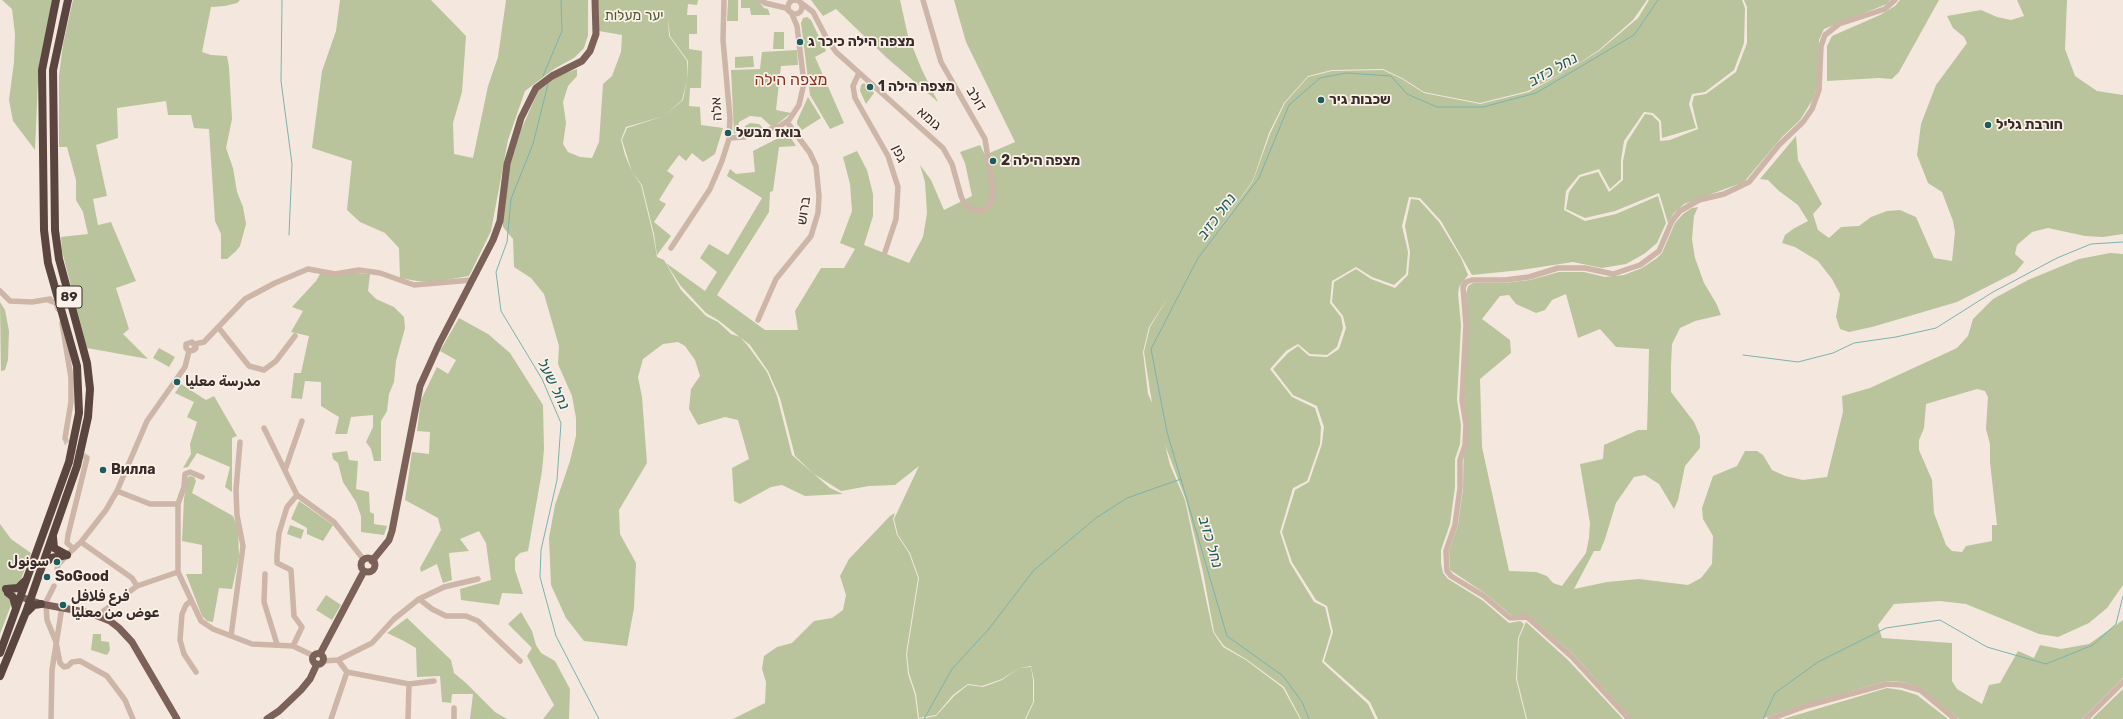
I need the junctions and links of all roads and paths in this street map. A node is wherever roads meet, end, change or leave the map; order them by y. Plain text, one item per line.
1 (56, 0) edge
2 (68, 0) edge
3 (595, 0) edge
4 (724, 0) edge
5 (761, 0) edge
6 (923, 0) edge
7 (1895, 0) edge
8 (798, 1) edge
9 (790, 2) edge
10 (776, 5) junction
11 (790, 12) junction
12 (799, 12) junction
13 (813, 12) junction
14 (797, 26) junction
15 (859, 73) junction
16 (787, 122) junction
17 (729, 138) junction
18 (984, 210) joint
19 (671, 248) dead end
20 (885, 252) dead end
21 (472, 280) junction
22 (0, 291) edge
23 (58, 296) junction
24 (48, 300) junction
25 (758, 320) dead end
26 (218, 327) junction
27 (295, 336) dead end
28 (302, 421) dead end
29 (264, 428) dead end
30 (65, 438) dead end
31 (240, 442) dead end
32 (87, 458) dead end
33 (285, 470) junction
34 (202, 477) dead end
35 (116, 491) junction
36 (297, 496) junction
37 (178, 504) junction
38 (53, 535) junction
39 (82, 542) junction
40 (74, 549) junction
41 (67, 554) junction
42 (364, 560) junction
43 (372, 560) junction
44 (41, 570) junction
45 (57, 571) dead end
46 (364, 571) junction
47 (178, 572) junction
48 (265, 574) dead end
49 (28, 578) junction
50 (478, 579) dead end
51 (54, 586) dead end
52 (137, 586) junction
53 (35, 587) junction
54 (21, 595) junction
55 (31, 598) junction
56 (419, 599) junction
57 (190, 601) junction
58 (46, 603) junction
59 (62, 607) junction
60 (15, 611) junction
61 (26, 612) junction
62 (97, 616) junction
63 (230, 636) junction
64 (56, 642) junction
65 (277, 644) junction
66 (293, 646) junction
67 (0, 653) edge
68 (317, 655) junction
69 (338, 660) junction
70 (520, 661) dead end
71 (320, 663) junction
72 (196, 672) dead end
73 (347, 672) junction
74 (0, 676) edge
75 (434, 681) dead end
76 (2123, 682) edge
77 (409, 684) junction
78 (454, 708) dead end
79 (51, 719) edge
80 (133, 719) edge
81 (177, 719) edge
82 (267, 719) edge
83 (332, 719) edge
84 (408, 719) edge
85 (454, 719) edge
86 (1629, 719) edge
87 (1770, 719) edge
88 (1955, 719) edge
89 (2086, 719) edge

1 - 23 highway, 89
2 - 38 highway, 89
3 - 21 main road
4 - 17 street, אלה
5 - 10 street
6 - 18 street, דולב
7 - 86 street
8 - 9 street
8 - 12 street
8 - 13 street
9 - 10 street
9 - 11 street
10 - 11 street
11 - 12 street
11 - 14 street
12 - 13 street
12 - 14 street
13 - 15 street, גומא
14 - 16 street
15 - 18 street, גומא
15 - 20 street, גפן
16 - 17 street
16 - 25 street, ברוש
17 - 19 street, אלה
21 - 26 street
21 - 43 main road
22 - 24 street
23 - 24 street
23 - 49 highway, 89
24 - 30 street
26 - 27 street
26 - 35 street
28 - 33 street
29 - 33 street
31 - 63 street
32 - 40 street
33 - 36 street
34 - 37 street
35 - 37 street
35 - 39 street
36 - 42 street
36 - 66 street
37 - 47 street
38 - 41 highway
38 - 44 highway, 89
39 - 40 street
39 - 52 street
40 - 41 street
41 - 44 highway
41 - 45 street
42 - 43 main road
42 - 46 main road
43 - 46 main road
44 - 53 highway, 89
46 - 68 main road
47 - 52 street
47 - 57 street
48 - 65 street
49 - 54 highway, 89
49 - 60 highway
50 - 56 street
51 - 58 street
52 - 62 street
53 - 55 highway, 89
53 - 58 highway
54 - 55 main road
54 - 60 highway, 89
55 - 58 main road
55 - 61 highway, 89
56 - 69 street
56 - 70 street
57 - 63 street
57 - 72 street
58 - 59 main road
58 - 61 highway
58 - 64 street
59 - 62 main road
59 - 64 street
60 - 67 highway, 89
61 - 74 highway, 89
62 - 81 main road
63 - 65 street
64 - 79 street
64 - 80 street
65 - 66 street
66 - 68 street
68 - 71 main road
69 - 71 street
69 - 73 street
71 - 82 main road
73 - 77 street
73 - 83 street
75 - 77 street
76 - 89 street
77 - 84 street
78 - 85 street
87 - 88 street

